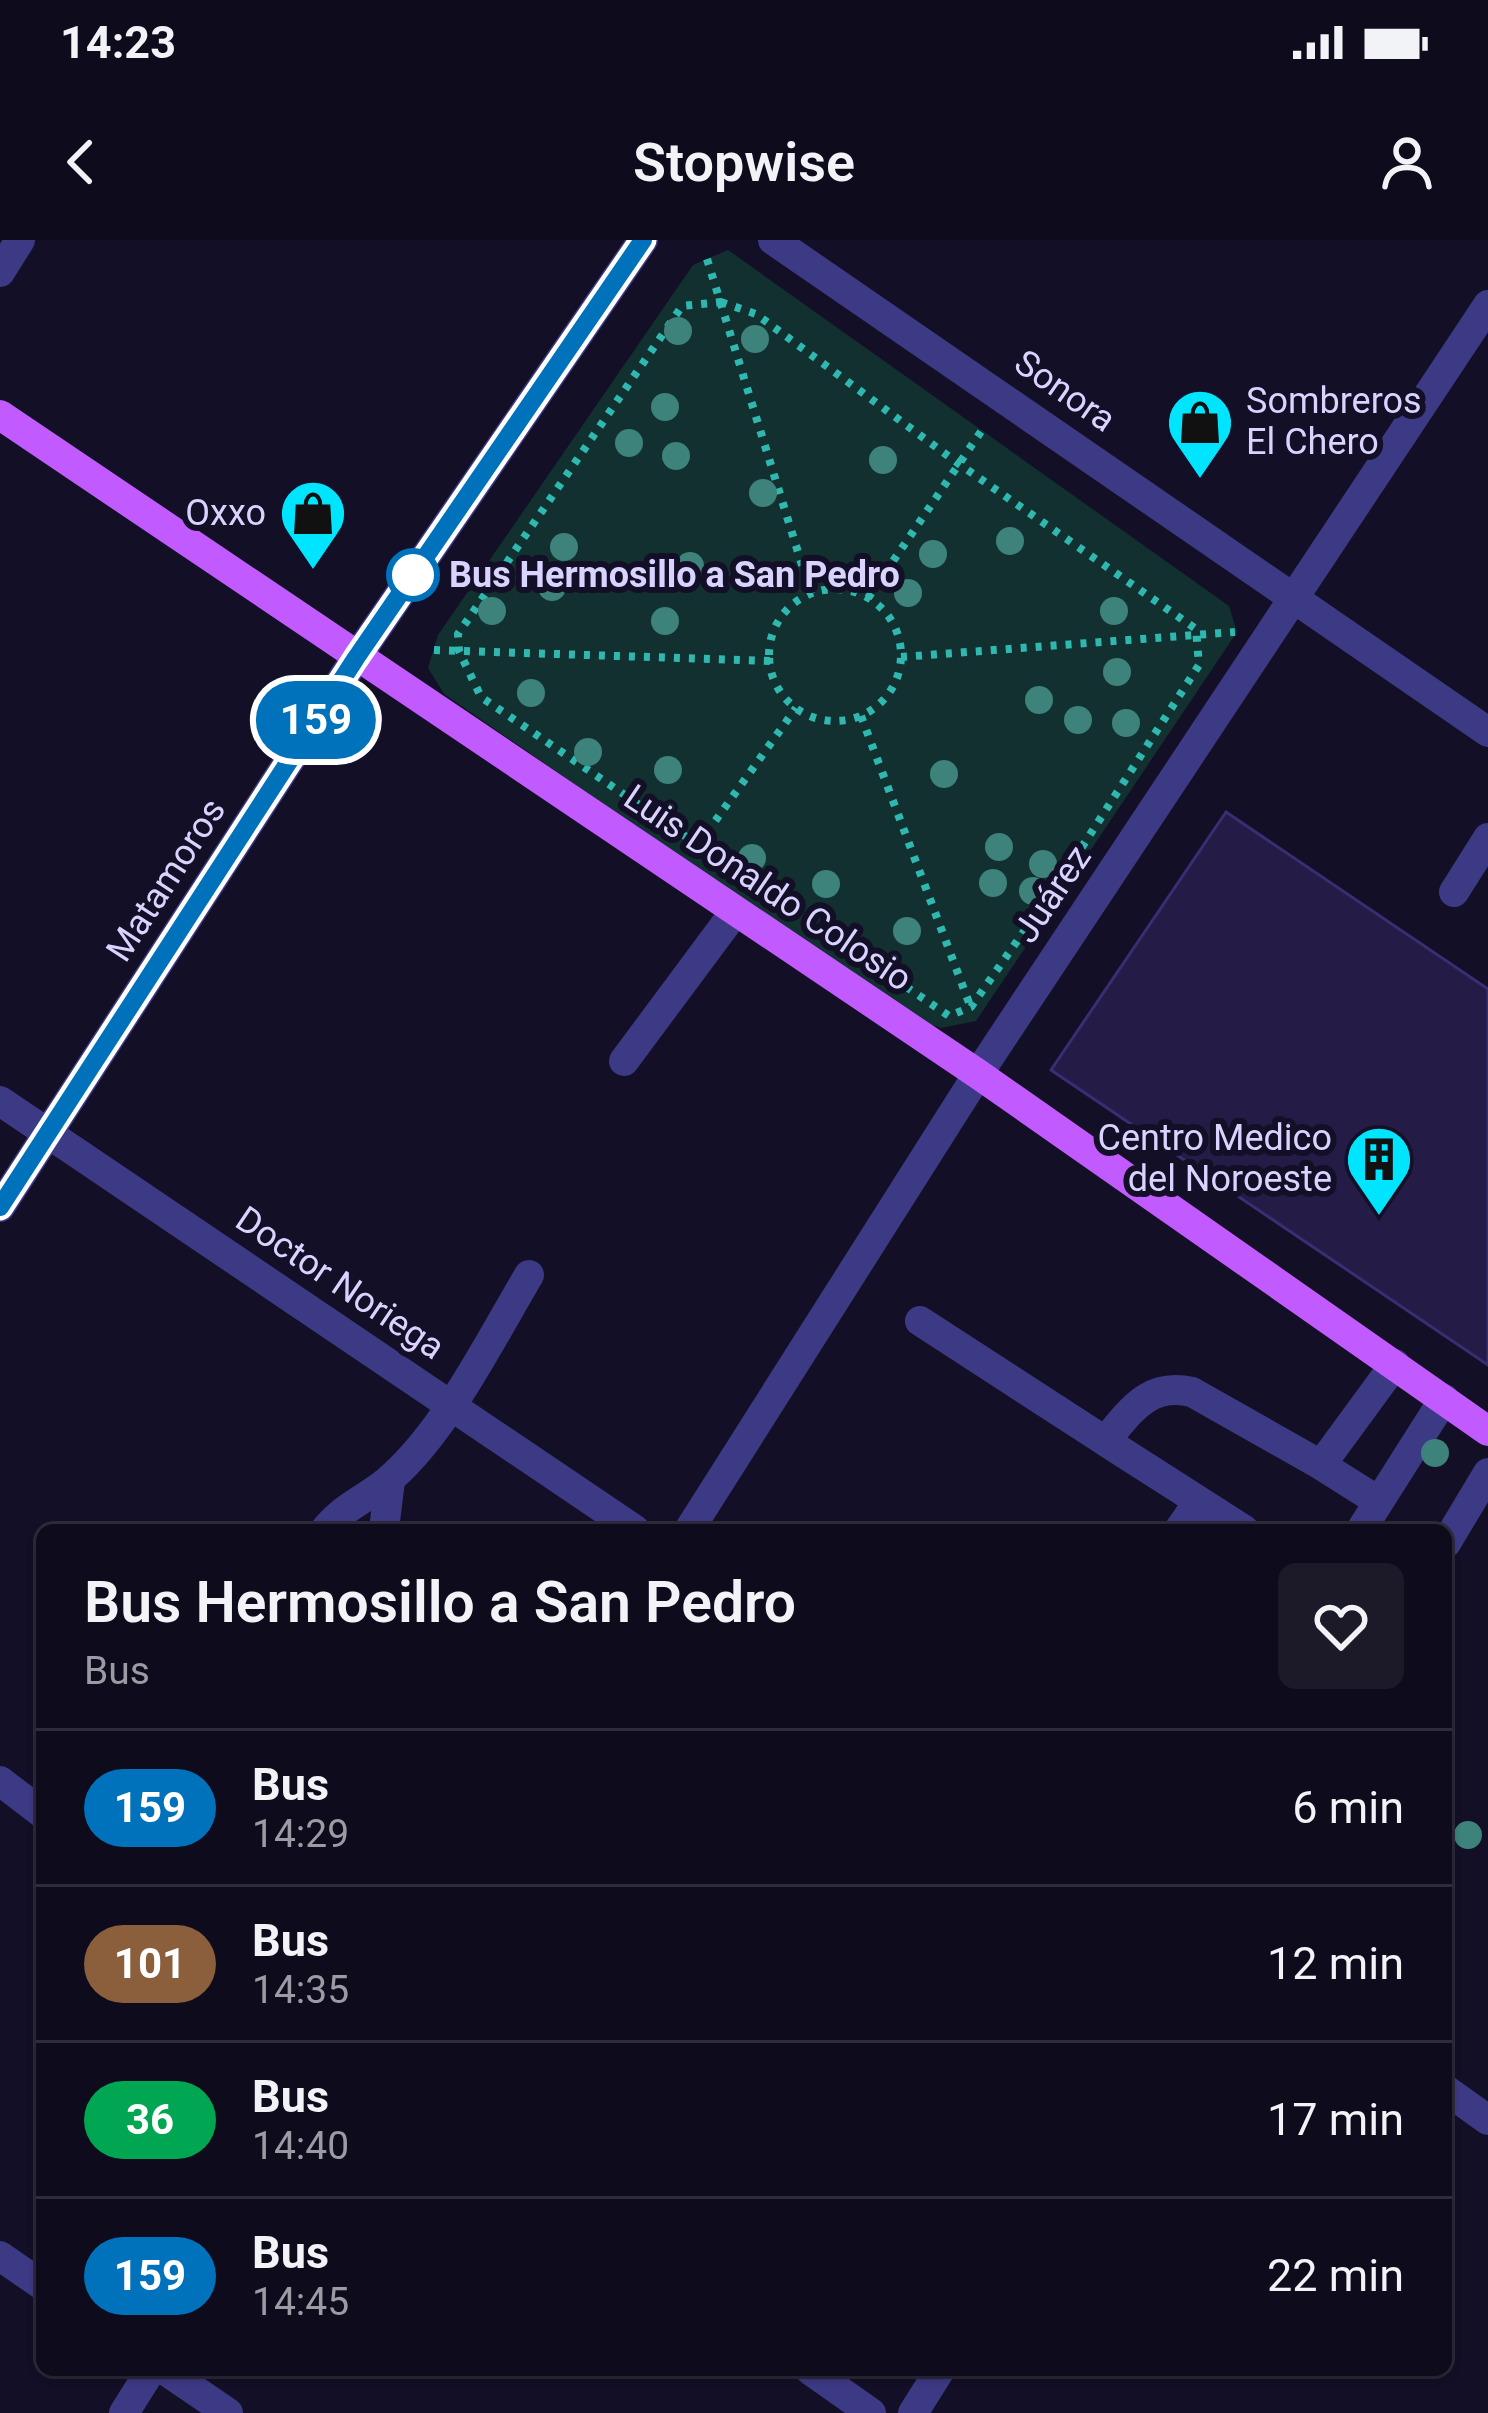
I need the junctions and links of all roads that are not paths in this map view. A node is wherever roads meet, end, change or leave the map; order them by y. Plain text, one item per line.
1 (20, 240) edge
2 (643, 240) edge
3 (773, 240) edge
4 (808, 250) edge
5 (0, 272) edge
6 (1488, 305) edge
7 (0, 416) edge
8 (1296, 598) junction
9 (356, 658) junction
10 (1488, 732) edge
11 (1488, 838) edge
12 (1454, 892) dead end
13 (734, 913) junction
14 (624, 1060) dead end
15 (978, 1074) junction
16 (0, 1101) edge
17 (47, 1135) junction
18 (0, 1207) edge
19 (530, 1275) dead end
20 (920, 1322) dead end
21 (1395, 1364) junction
22 (1444, 1399) junction
23 (452, 1404) junction
24 (1488, 1431) edge
25 (1105, 1441) junction
26 (1321, 1465) junction
27 (1488, 1473) edge
28 (391, 1480) junction
29 (1199, 1501) junction
30 (1378, 1501) junction
31 (331, 1524) edge
32 (385, 1524) edge
33 (626, 1524) edge
34 (693, 1524) edge
35 (1183, 1524) edge
36 (1235, 1524) edge
37 (1365, 1524) edge
38 (1452, 1533) edge
39 (0, 1781) edge
40 (36, 1808) edge
41 (1452, 2094) edge
42 (1488, 2120) edge
43 (0, 2255) edge
44 (36, 2281) edge
45 (147, 2376) edge
46 (174, 2376) edge
47 (819, 2376) edge
48 (936, 2376) edge
49 (124, 2413) edge
50 (228, 2413) edge
51 (871, 2413) edge
52 (913, 2413) edge

1 - 5 street
2 - 9 street, Matamoros
3 - 4 street, Sonora
4 - 8 street, Sonora
6 - 8 street, Juárez
7 - 9 main road, Luis Donaldo Colosio
8 - 10 street, Sonora
8 - 15 street, Juárez
9 - 13 main road, Luis Donaldo Colosio
9 - 17 street, Matamoros
11 - 12 street
13 - 14 street
13 - 15 main road, Luis Donaldo Colosio
15 - 21 main road, Luis Donaldo Colosio
15 - 34 street, Juárez
16 - 17 street, Doctor Noriega
17 - 18 street, Matamoros
17 - 23 street, Doctor Noriega
19 - 23 street
20 - 25 street
21 - 22 main road, Luis Donaldo Colosio
21 - 26 street
22 - 24 main road, Luis Donaldo Colosio
22 - 30 street
23 - 28 street
23 - 33 street, Doctor Noriega
25 - 26 street
25 - 29 street
26 - 30 street
27 - 38 street
28 - 31 street
28 - 32 street
29 - 35 street
29 - 36 street
30 - 37 street
39 - 40 street
41 - 42 street
43 - 44 street
45 - 49 street
46 - 50 street
47 - 51 street
48 - 52 street

